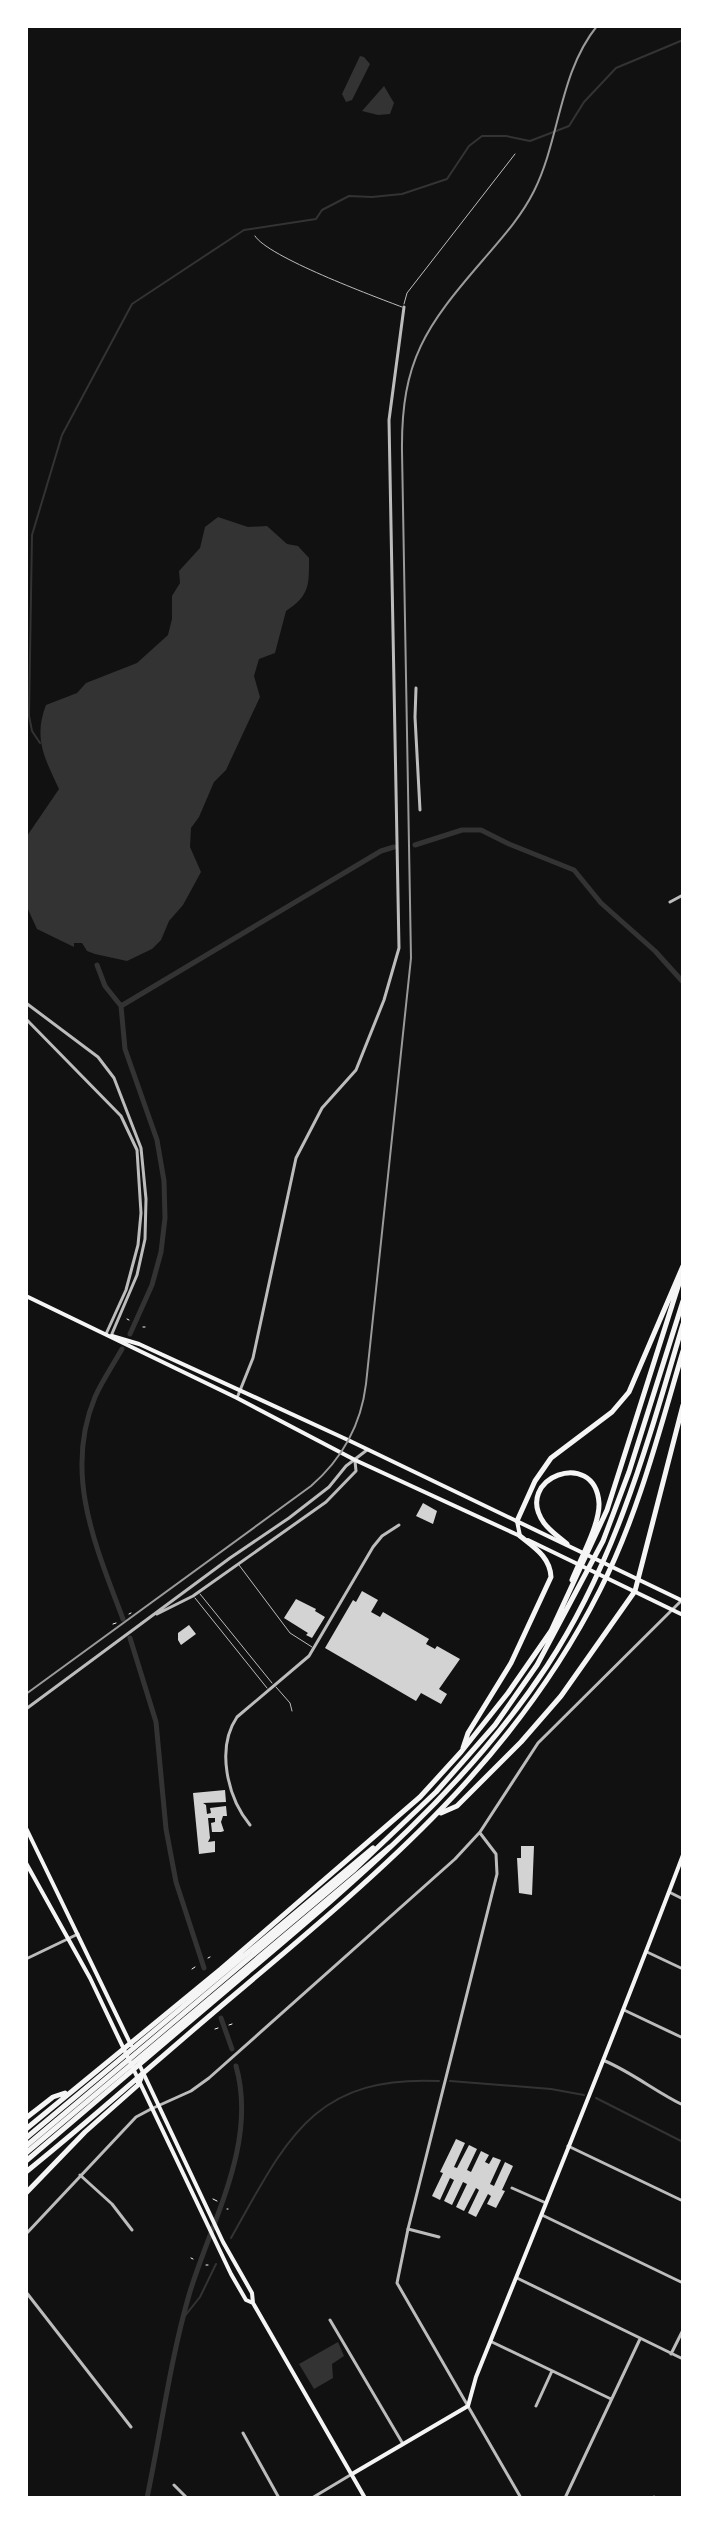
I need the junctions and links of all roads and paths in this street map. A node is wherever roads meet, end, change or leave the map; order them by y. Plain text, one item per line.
1 (515, 154) dead end
2 (255, 236) dead end
3 (404, 307) junction
4 (416, 688) dead end
5 (420, 810) dead end
6 (683, 895) edge
7 (670, 902) dead end
8 (26, 1003) edge
9 (26, 1019) edge
10 (683, 1268) edge
11 (26, 1296) edge
12 (683, 1301) edge
13 (683, 1324) edge
14 (112, 1336) junction
15 (683, 1351) edge
16 (240, 1390) junction
17 (237, 1398) junction
18 (683, 1405) edge
19 (367, 1450) junction
20 (355, 1460) junction
21 (517, 1521) junction
22 (399, 1525) dead end
23 (520, 1536) junction
24 (567, 1544) junction
25 (238, 1563) junction
26 (640, 1579) junction
27 (194, 1586) junction
28 (189, 1590) junction
29 (635, 1591) junction
30 (199, 1592) junction
31 (570, 1592) junction
32 (193, 1596) junction
33 (683, 1600) edge
34 (674, 1610) junction
35 (157, 1614) junction
36 (683, 1615) edge
37 (314, 1649) junction
38 (275, 1686) junction
39 (270, 1691) junction
40 (26, 1709) edge
41 (292, 1711) dead end
42 (461, 1752) junction
43 (437, 1815) junction
44 (250, 1825) dead end
45 (26, 1828) edge
46 (480, 1832) junction
47 (683, 1855) edge
48 (26, 1863) edge
49 (669, 1892) junction
50 (683, 1899) edge
51 (78, 1934) junction
52 (68, 1939) junction
53 (646, 1952) junction
54 (26, 1959) edge
55 (683, 1969) edge
56 (224, 1979) junction
57 (196, 2002) junction
58 (624, 2010) junction
59 (683, 2038) edge
60 (146, 2044) junction
61 (605, 2061) junction
62 (114, 2070) junction
63 (128, 2090) junction
64 (70, 2091) junction
65 (683, 2105) edge
66 (159, 2106) junction
67 (151, 2109) junction
68 (26, 2118) edge
69 (26, 2129) edge
70 (26, 2138) edge
71 (26, 2146) edge
72 (568, 2146) junction
73 (26, 2153) edge
74 (26, 2161) edge
75 (26, 2172) edge
76 (80, 2175) junction
77 (512, 2188) dead end
78 (26, 2193) edge
79 (683, 2201) edge
80 (546, 2203) junction
81 (542, 2215) junction
82 (408, 2229) junction
83 (132, 2230) dead end
84 (26, 2234) edge
85 (439, 2237) dead end
86 (517, 2278) junction
87 (683, 2283) edge
88 (26, 2292) edge
89 (253, 2303) junction
90 (330, 2320) dead end
91 (683, 2330) edge
92 (640, 2339) junction
93 (491, 2341) junction
94 (671, 2354) junction
95 (683, 2359) edge
96 (552, 2371) junction
97 (611, 2399) junction
98 (468, 2406) junction
99 (536, 2406) dead end
100 (131, 2427) dead end
101 (243, 2433) dead end
102 (403, 2445) junction
103 (352, 2474) junction
104 (174, 2485) dead end
105 (187, 2498) edge
106 (279, 2498) edge
107 (312, 2498) edge
108 (365, 2498) edge
109 (521, 2498) edge
110 (565, 2498) edge

1 - 3 lane
2 - 3 lane
3 - 16 street
4 - 5 street
6 - 7 street
8 - 14 street
9 - 14 street
10 - 21 highway
10 - 31 highway
11 - 14 main road
12 - 56 highway
13 - 56 highway
14 - 16 main road
14 - 17 main road
15 - 43 highway
16 - 17 street
16 - 19 main road
17 - 20 main road
18 - 26 highway
19 - 20 street
19 - 21 main road
20 - 23 main road
20 - 25 street
20 - 27 street
21 - 23 main road
21 - 24 main road
22 - 37 street
23 - 29 main road
23 - 42 highway
24 - 26 main road
24 - 31 highway
25 - 30 street
25 - 37 lane
26 - 29 highway
26 - 33 main road
27 - 28 street
27 - 30 lane
28 - 32 lane
28 - 35 street
29 - 34 main road
29 - 43 highway
30 - 32 street
30 - 38 lane
31 - 42 highway
32 - 35 street
32 - 39 lane
33 - 34 street
34 - 36 main road
34 - 46 street
35 - 40 street
37 - 38 street
38 - 39 street
38 - 41 lane
39 - 44 street
42 - 56 highway
43 - 63 highway
45 - 51 main road
46 - 66 street
46 - 82 street
47 - 49 main road
48 - 52 main road
49 - 50 street
49 - 53 main road
51 - 52 street
51 - 66 main road
52 - 54 street
52 - 67 main road
53 - 55 street
53 - 58 main road
56 - 57 highway
56 - 57 highway
56 - 57 highway
57 - 60 highway
57 - 60 highway
57 - 60 highway
58 - 59 street
58 - 61 main road
60 - 62 highway
60 - 62 highway
60 - 62 highway
61 - 65 street
61 - 72 main road
62 - 64 highway
62 - 70 highway
62 - 71 highway
62 - 73 highway
62 - 74 highway
63 - 75 highway
63 - 78 highway
64 - 68 highway
64 - 69 highway
66 - 67 street
66 - 89 main road
67 - 76 street
67 - 89 main road
72 - 79 street
72 - 80 main road
76 - 83 street
76 - 84 street
77 - 80 street
80 - 81 main road
81 - 86 main road
81 - 87 street
82 - 85 street
82 - 98 street
86 - 92 street
86 - 93 main road
88 - 100 street
89 - 103 main road
90 - 102 street
91 - 94 street
92 - 94 street
92 - 97 street
93 - 96 street
93 - 98 main road
94 - 95 street
96 - 97 street
96 - 99 street
97 - 110 street
98 - 102 main road
98 - 109 street
101 - 106 street
102 - 103 main road
103 - 107 street
103 - 108 main road
104 - 105 street

